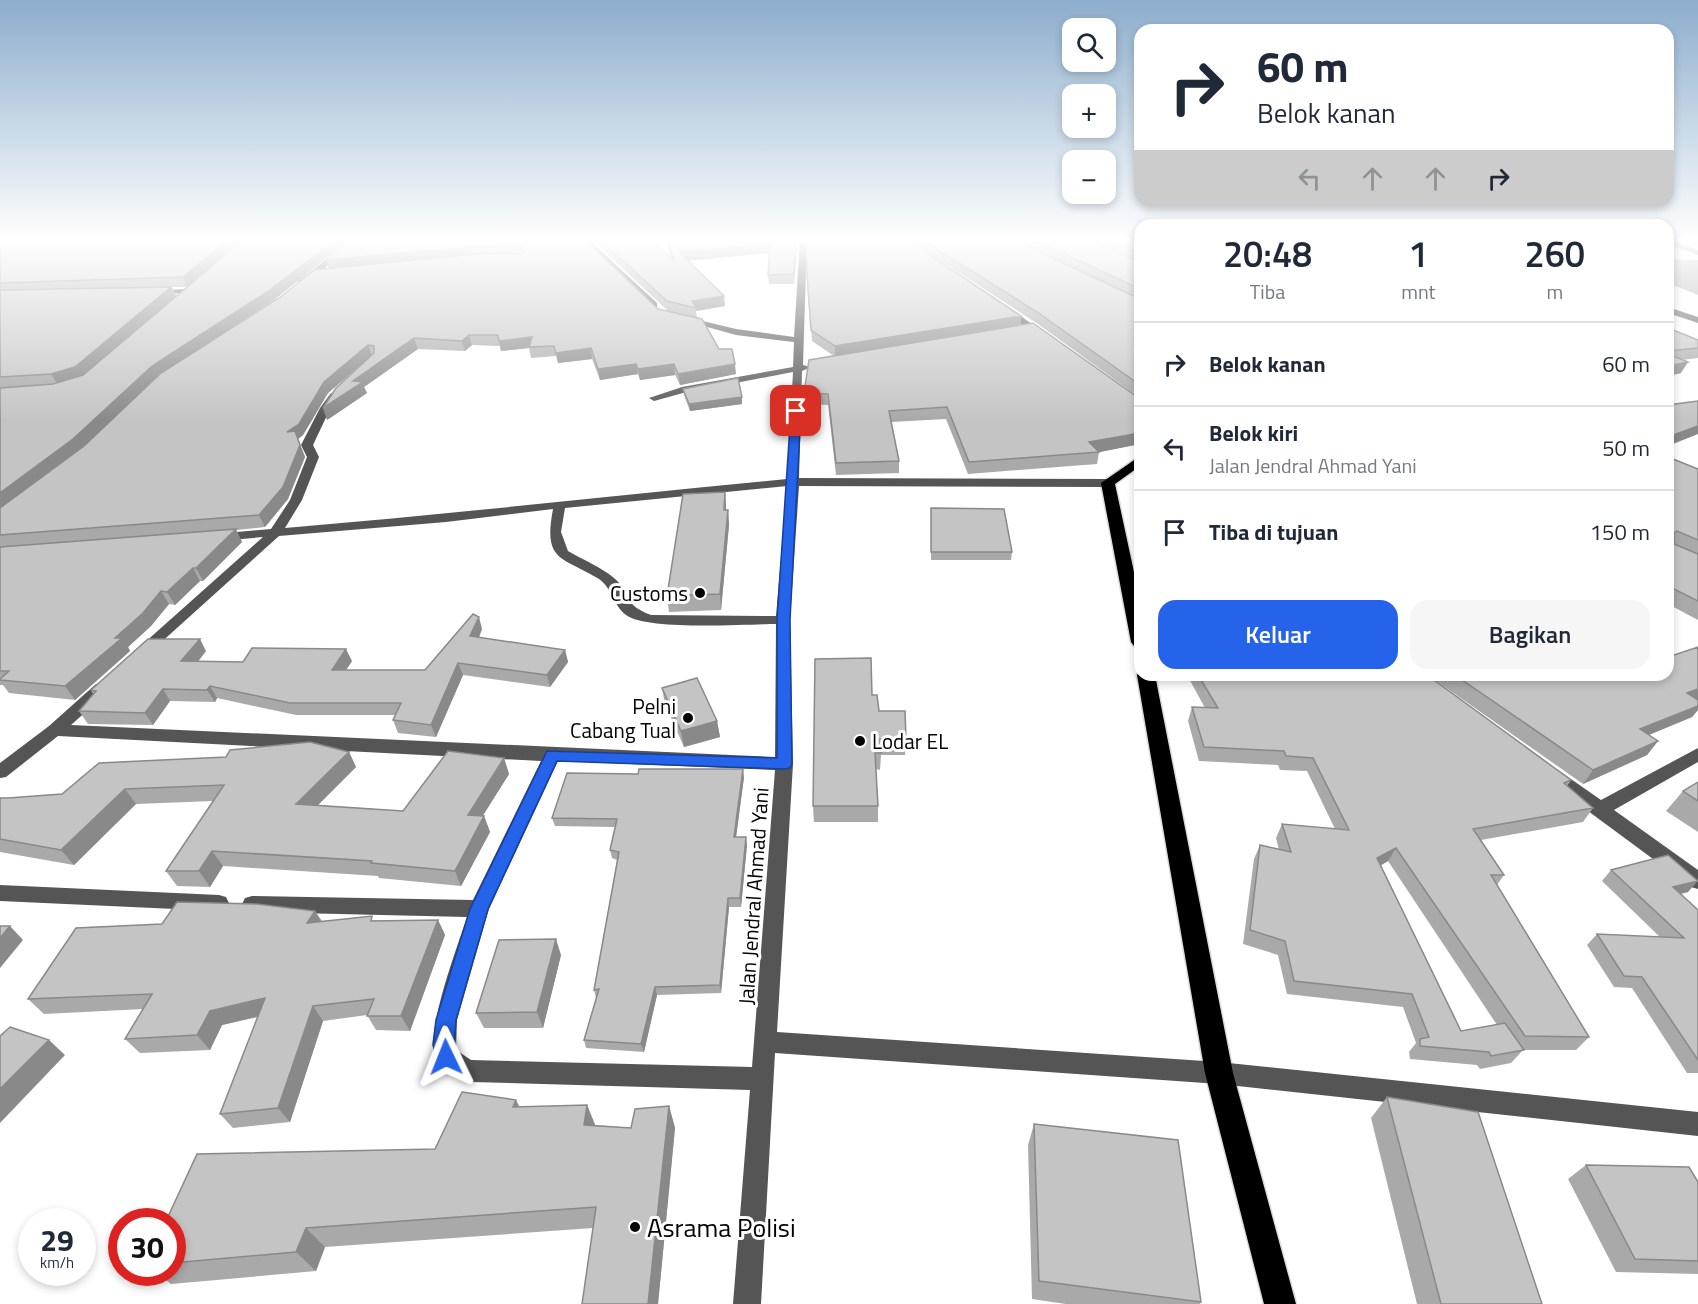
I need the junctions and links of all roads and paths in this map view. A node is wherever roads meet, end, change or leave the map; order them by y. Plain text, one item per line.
1 (648, 300) edge
2 (802, 300) edge
3 (997, 304) edge
4 (1674, 308) edge
5 (1674, 312) edge
6 (1680, 313) junction
7 (664, 315) edge
8 (675, 318) edge
9 (1698, 320) edge
10 (1034, 328) junction
11 (1022, 330) edge
12 (798, 340) junction
13 (1052, 341) edge
14 (820, 364) edge
15 (798, 368) junction
16 (348, 383) edge
17 (654, 398) dead end
18 (1134, 464) edge
19 (793, 482) junction
20 (1108, 483) junction
21 (560, 504) junction
22 (275, 533) junction
23 (203, 538) edge
24 (1134, 612) edge
25 (783, 620) junction
26 (134, 659) edge
27 (117, 675) edge
28 (1147, 681) edge
29 (55, 730) junction
30 (1698, 754) edge
31 (552, 755) junction
32 (1534, 762) edge
33 (784, 764) junction
34 (0, 772) edge
35 (1600, 809) junction
36 (1698, 881) edge
37 (0, 893) edge
38 (479, 909) junction
39 (766, 1042) junction
40 (1219, 1073) junction
41 (762, 1079) junction
42 (1698, 1124) edge
43 (751, 1303) edge
44 (1280, 1304) edge

1 - 7 street
2 - 12 street, Jalan Jendral Ahmad Yani
3 - 10 street
4 - 6 street
5 - 6 street
6 - 9 street
8 - 12 street
10 - 11 street
10 - 13 street
12 - 15 street, Jalan Jendral Ahmad Yani
14 - 15 street
15 - 17 street
15 - 19 street, Jalan Jendral Ahmad Yani
16 - 22 street
18 - 20 highway
19 - 20 street
19 - 21 street
19 - 25 street, Jalan Jendral Ahmad Yani
20 - 24 highway
21 - 22 street
21 - 25 street
22 - 23 street
22 - 26 street
25 - 33 street, Jalan Jendral Ahmad Yani
27 - 29 street
28 - 40 highway
29 - 31 street
29 - 34 street
30 - 35 street
31 - 33 street
31 - 38 street
32 - 35 street
33 - 39 street, Jalan Jendral Ahmad Yani
35 - 36 street
37 - 38 street
38 - 41 street
39 - 40 street
39 - 41 street, Jalan Jendral Ahmad Yani
40 - 42 street
40 - 44 highway
41 - 43 street, Jalan Jendral Ahmad Yani

